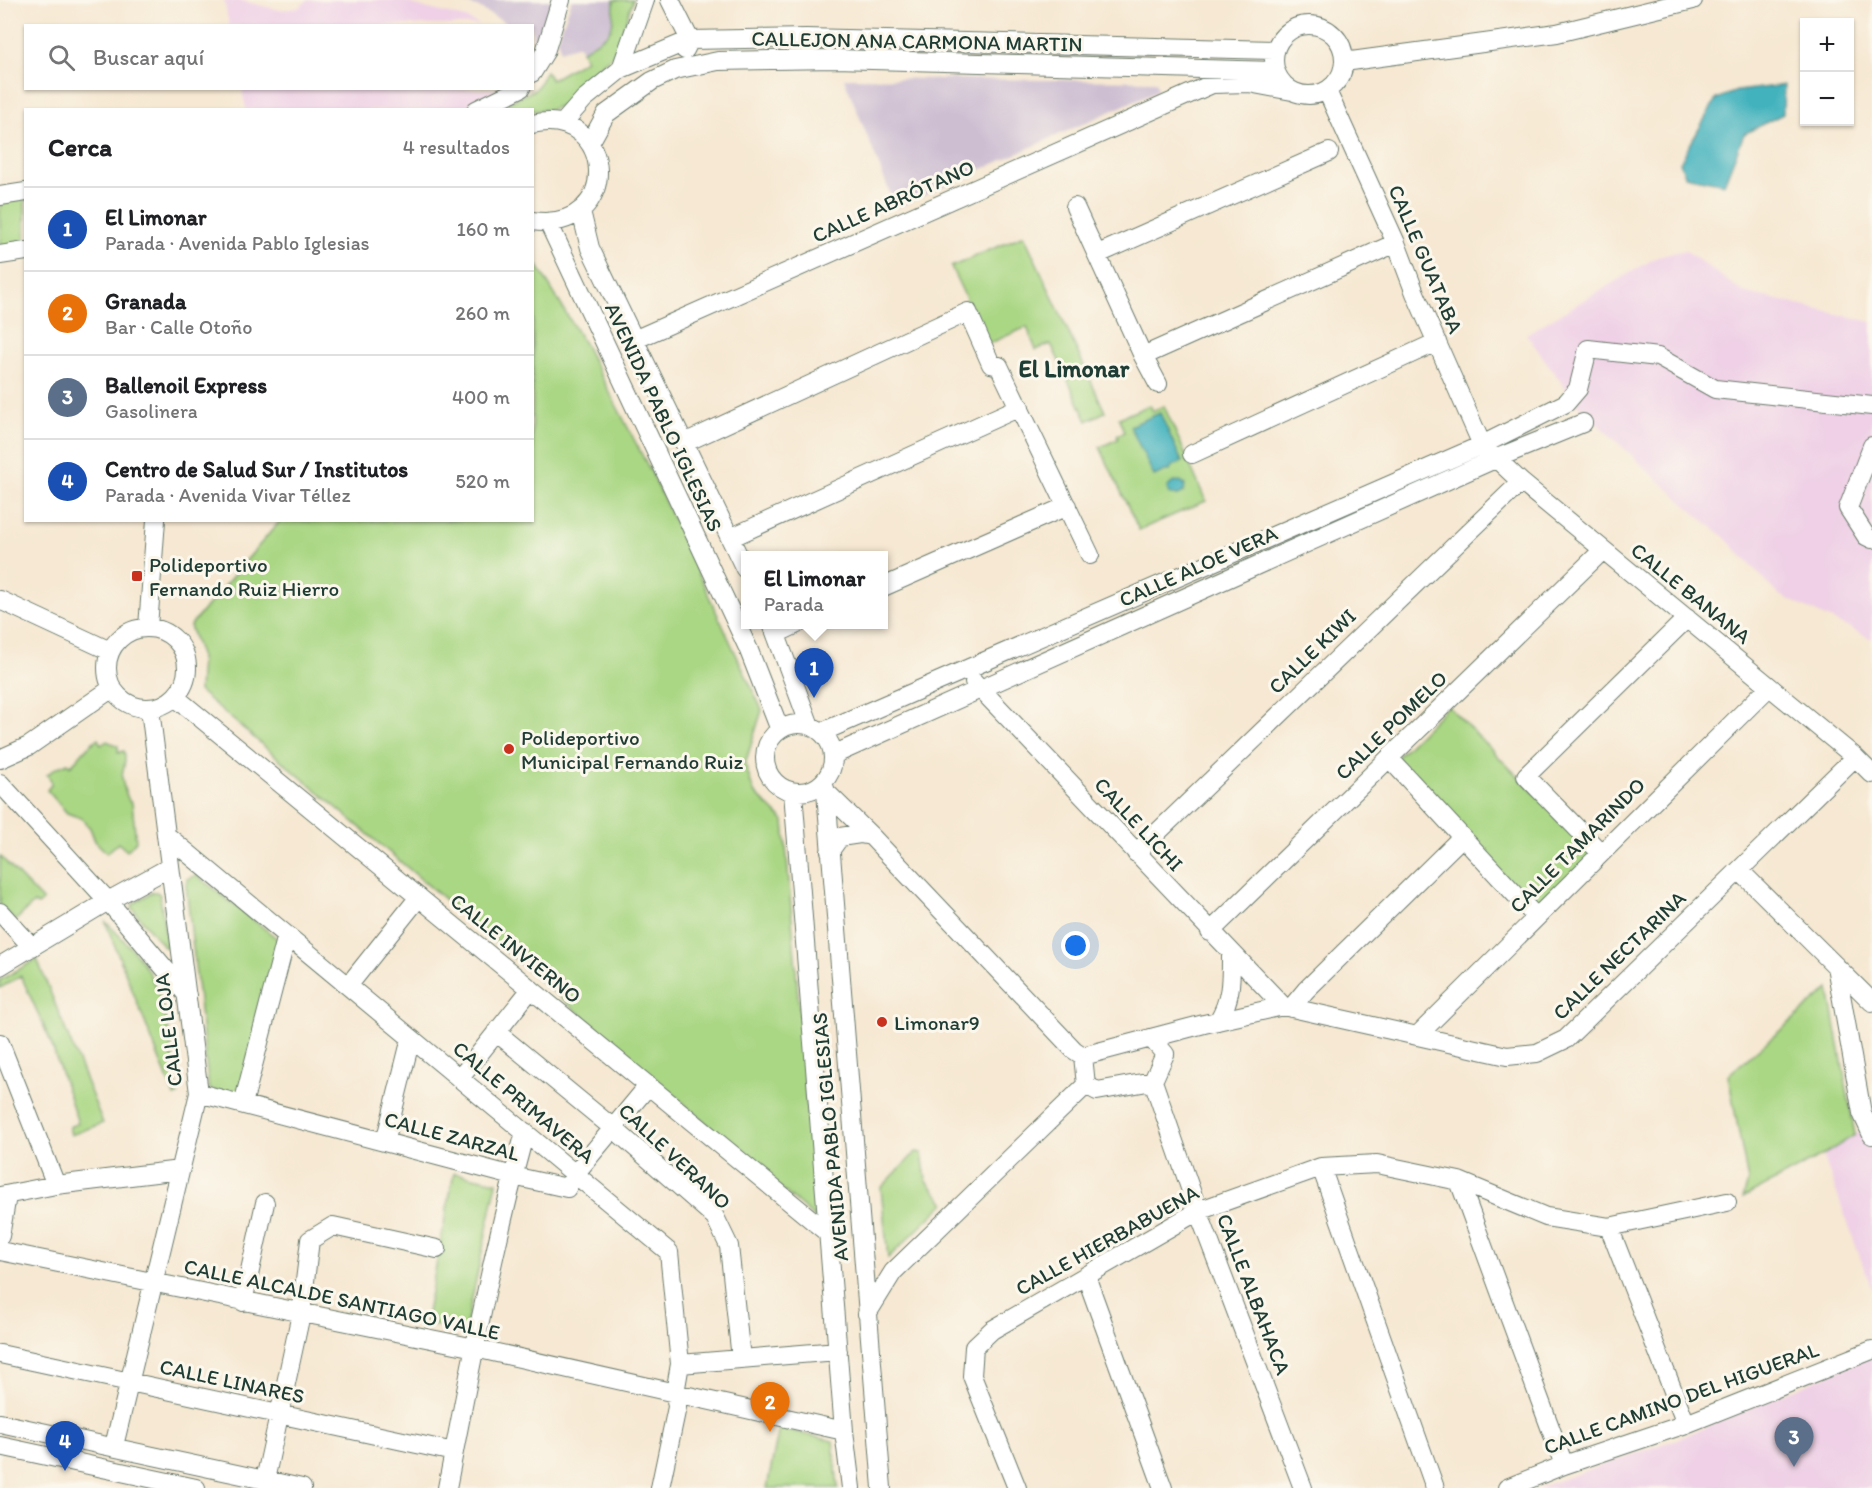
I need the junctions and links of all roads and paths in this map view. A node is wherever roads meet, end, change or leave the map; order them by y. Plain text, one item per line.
1 (561, 0) edge
2 (645, 0) edge
3 (670, 0) edge
4 (1693, 0) edge
5 (690, 40) junction
6 (1274, 50) junction
7 (1344, 62) junction
8 (1170, 68) junction
9 (621, 69) junction
10 (534, 70) edge
11 (675, 70) junction
12 (1275, 71) junction
13 (517, 90) edge
14 (1327, 91) junction
15 (1292, 92) junction
16 (1171, 103) junction
17 (480, 108) edge
18 (562, 123) junction
19 (534, 124) edge
20 (590, 143) junction
21 (1329, 152) dead end
22 (24, 192) edge
23 (0, 196) edge
24 (1075, 207) dead end
25 (581, 211) junction
26 (541, 223) edge
27 (1396, 243) junction
28 (24, 250) edge
29 (1098, 254) junction
30 (0, 255) edge
31 (634, 340) junction
32 (1437, 342) junction
33 (1143, 356) junction
34 (1158, 384) dead end
35 (1872, 406) edge
36 (1020, 407) junction
37 (1583, 423) dead end
38 (684, 443) junction
39 (1482, 445) junction
40 (1872, 446) edge
41 (1192, 454) dead end
42 (1497, 458) junction
43 (1521, 482) junction
44 (1067, 506) junction
45 (156, 522) edge
46 (730, 538) junction
47 (1872, 539) edge
48 (1603, 550) junction
49 (1090, 555) dead end
50 (741, 561) edge
51 (888, 585) edge
52 (0, 600) edge
53 (1686, 618) junction
54 (148, 627) junction
55 (774, 629) edge
56 (110, 651) junction
57 (962, 673) junction
58 (981, 687) junction
59 (1769, 687) junction
60 (111, 689) junction
61 (175, 697) junction
62 (150, 709) junction
63 (816, 729) junction
64 (780, 730) junction
65 (833, 755) junction
66 (1855, 757) junction
67 (1389, 758) junction
68 (0, 759) edge
69 (1872, 774) edge
70 (0, 783) edge
71 (824, 787) junction
72 (793, 792) junction
73 (166, 835) junction
74 (872, 836) junction
75 (1462, 837) junction
76 (830, 851) junction
77 (1136, 853) junction
78 (1601, 853) junction
79 (170, 867) junction
80 (1739, 870) junction
81 (419, 897) junction
82 (108, 901) junction
83 (0, 912) edge
84 (1536, 917) junction
85 (1210, 932) junction
86 (287, 935) junction
87 (32, 947) junction
88 (1231, 953) junction
89 (0, 966) edge
90 (1836, 966) junction
91 (348, 986) junction
92 (531, 989) junction
93 (187, 995) junction
94 (1872, 1002) edge
95 (1287, 1007) junction
96 (1218, 1020) junction
97 (496, 1032) junction
98 (1417, 1036) junction
99 (411, 1038) junction
100 (1151, 1038) junction
101 (0, 1043) edge
102 (1083, 1056) junction
103 (460, 1078) junction
104 (1153, 1081) junction
105 (1086, 1085) junction
106 (648, 1086) junction
107 (199, 1093) junction
108 (243, 1104) junction
109 (1867, 1108) edge
110 (613, 1128) junction
111 (525, 1132) junction
112 (1872, 1134) edge
113 (386, 1142) junction
114 (1321, 1167) junction
115 (180, 1170) junction
116 (575, 1174) junction
117 (513, 1176) junction
118 (1459, 1181) junction
119 (56, 1185) junction
120 (2, 1192) edge
121 (1727, 1202) dead end
122 (265, 1203) dead end
123 (1198, 1211) junction
124 (1609, 1227) junction
125 (829, 1234) junction
126 (0, 1236) edge
127 (437, 1249) dead end
128 (0, 1251) edge
129 (863, 1264) junction
130 (893, 1272) junction
131 (1086, 1276) junction
132 (153, 1283) junction
133 (243, 1302) junction
134 (301, 1314) junction
135 (867, 1314) junction
136 (475, 1348) junction
137 (1872, 1350) edge
138 (838, 1351) junction
139 (0, 1354) edge
140 (741, 1359) junction
141 (680, 1364) junction
142 (129, 1382) junction
143 (675, 1393) junction
144 (279, 1415) junction
145 (0, 1423) edge
146 (1686, 1424) junction
147 (844, 1431) junction
148 (0, 1446) edge
149 (114, 1446) junction
150 (454, 1452) junction
151 (1564, 1465) junction
152 (265, 1480) junction
153 (196, 1488) edge
154 (302, 1488) edge
155 (447, 1488) edge
156 (660, 1488) edge
157 (851, 1488) edge
158 (882, 1488) edge
159 (1017, 1488) edge
160 (1163, 1488) edge
161 (1303, 1488) edge
162 (1435, 1488) edge
163 (1507, 1488) edge

1 - 10 street
2 - 9 street
3 - 5 street
4 - 7 street
5 - 6 street, CALLEJON ANA CARMONA MARTIN
5 - 9 street, CALLEJON ANA CARMONA MARTIN
5 - 11 street
6 - 7 street
6 - 12 street
7 - 14 street
8 - 11 street, CALLEJON ANA CARMONA MARTIN
8 - 12 street, CALLEJON ANA CARMONA MARTIN
8 - 16 street
9 - 18 street, CALLEJON ANA CARMONA MARTIN
11 - 20 street, CALLEJON ANA CARMONA MARTIN
12 - 15 street
13 - 17 street
14 - 15 street
14 - 27 street, CALLE GUATABA
15 - 16 street, CALLE ABRÓTANO
16 - 31 street, CALLE ABRÓTANO
18 - 19 street
18 - 20 street
20 - 25 street
21 - 29 street
22 - 23 street
24 - 29 street
25 - 26 street
25 - 31 street, AVENIDA PABLO IGLESIAS
26 - 64 street, AVENIDA PABLO IGLESIAS
27 - 32 street, CALLE GUATABA
27 - 33 street
28 - 30 street
29 - 33 street
31 - 38 street, AVENIDA PABLO IGLESIAS
32 - 39 street, CALLE GUATABA
32 - 41 street
33 - 34 street
35 - 39 street, CALLE ALOE VERA
36 - 38 street
36 - 44 street
36 - 46 street
37 - 42 street, CALLE ALOE VERA
38 - 46 street, AVENIDA PABLO IGLESIAS
39 - 42 street, CALLE BANANA
39 - 57 street, CALLE ALOE VERA
40 - 47 street
42 - 43 street, CALLE BANANA
42 - 58 street, CALLE ALOE VERA
43 - 48 street, CALLE BANANA
43 - 77 street, CALLE KIWI
44 - 49 street
44 - 51 street
45 - 54 street
46 - 50 street, AVENIDA PABLO IGLESIAS
48 - 53 street, CALLE BANANA
48 - 67 street, CALLE POMELO
52 - 56 street
53 - 59 street, CALLE BANANA
53 - 78 street
54 - 56 street
54 - 61 street
55 - 63 street
56 - 60 street
57 - 58 street, CALLE LICHI
57 - 63 street, CALLE ALOE VERA
58 - 65 street, CALLE ALOE VERA
58 - 77 street, CALLE LICHI
59 - 66 street, CALLE BANANA
59 - 78 street, CALLE TAMARINDO
60 - 62 street
60 - 68 street
61 - 62 street
61 - 81 street, CALLE INVIERNO
62 - 73 street, CALLE LOJA
63 - 64 street
63 - 65 street
64 - 72 street
65 - 71 street
66 - 69 street, CALLE BANANA
66 - 80 street, CALLE NECTARINA
67 - 75 street
67 - 85 street, CALLE POMELO
70 - 82 street
71 - 72 street
71 - 74 street
71 - 76 street, AVENIDA PABLO IGLESIAS
72 - 125 street, AVENIDA PABLO IGLESIAS
73 - 79 street, CALLE LOJA
73 - 86 street, CALLE PRIMAVERA
74 - 76 street
74 - 102 street
75 - 84 street
75 - 95 street
76 - 129 street, AVENIDA PABLO IGLESIAS
77 - 85 street, CALLE LICHI
78 - 84 street, CALLE TAMARINDO
79 - 82 street
79 - 93 street, CALLE LOJA
80 - 90 street
80 - 98 street, CALLE NECTARINA
81 - 91 street
81 - 92 street, CALLE INVIERNO
82 - 87 street
82 - 93 street
83 - 87 street
84 - 98 street, CALLE TAMARINDO
85 - 88 street, CALLE LICHI
86 - 91 street, CALLE PRIMAVERA
86 - 108 street
87 - 89 street
88 - 95 street, CALLE LICHI
88 - 96 street
90 - 94 street
90 - 109 street
91 - 99 street, CALLE PRIMAVERA
92 - 97 street
92 - 106 street, CALLE INVIERNO
93 - 107 street, CALLE LOJA
95 - 96 street, CALLE NECTARINA
95 - 98 street, CALLE NECTARINA
96 - 100 street, CALLE NECTARINA
97 - 103 street
97 - 110 street, CALLE VERANO
99 - 103 street, CALLE PRIMAVERA
99 - 113 street
100 - 102 street, CALLE NECTARINA
100 - 104 street
101 - 119 street
102 - 105 street
103 - 111 street, CALLE PRIMAVERA
104 - 105 street
104 - 123 street, CALLE ALBAHACA
105 - 130 street
106 - 110 street, CALLE ZARZAL
106 - 125 street, CALLE INVIERNO
107 - 108 street, CALLE ZARZAL
107 - 115 street, CALLE LOJA
108 - 113 street, CALLE ZARZAL
109 - 112 street
110 - 116 street, CALLE ZARZAL
110 - 140 street, CALLE VERANO
111 - 116 street, CALLE PRIMAVERA
111 - 117 street
113 - 117 street, CALLE ZARZAL
114 - 118 street, CALLE HIERBABUENA
114 - 123 street, CALLE HIERBABUENA
114 - 162 street
115 - 119 street
115 - 132 street, CALLE LOJA
116 - 117 street, CALLE ZARZAL
116 - 141 street, CALLE PRIMAVERA
117 - 136 street
118 - 124 street, CALLE HIERBABUENA
118 - 151 street
119 - 120 street
120 - 126 street
121 - 124 street, CALLE HIERBABUENA
122 - 133 street
123 - 131 street, CALLE HIERBABUENA
123 - 161 street, CALLE ALBAHACA
124 - 146 street
125 - 138 street, AVENIDA PABLO IGLESIAS
127 - 134 street
128 - 132 street, CALLE ALCALDE SANTIAGO VALLE
129 - 130 street
129 - 135 street, AVENIDA PABLO IGLESIAS
130 - 135 street
131 - 159 street, CALLE HIERBABUENA
131 - 160 street
132 - 133 street, CALLE ALCALDE SANTIAGO VALLE
132 - 142 street, CALLE LOJA
133 - 134 street, CALLE ALCALDE SANTIAGO VALLE
134 - 136 street, CALLE ALCALDE SANTIAGO VALLE
134 - 144 street
135 - 158 street, AVENIDA PABLO IGLESIAS
136 - 143 street, CALLE ALCALDE SANTIAGO VALLE
136 - 150 street
137 - 146 street, CALLE CAMINO DEL HIGUERAL
138 - 140 street
138 - 147 street, AVENIDA PABLO IGLESIAS
139 - 142 street, CALLE LINARES
140 - 141 street
141 - 143 street, CALLE PRIMAVERA
142 - 144 street, CALLE LINARES
142 - 149 street, CALLE LOJA
143 - 147 street, CALLE ALCALDE SANTIAGO VALLE
143 - 156 street, CALLE PRIMAVERA
144 - 150 street, CALLE LINARES
144 - 152 street
145 - 149 street
146 - 151 street, CALLE CAMINO DEL HIGUERAL
147 - 157 street, AVENIDA PABLO IGLESIAS
148 - 153 street
149 - 152 street
150 - 155 street
151 - 163 street, CALLE CAMINO DEL HIGUERAL
152 - 154 street

